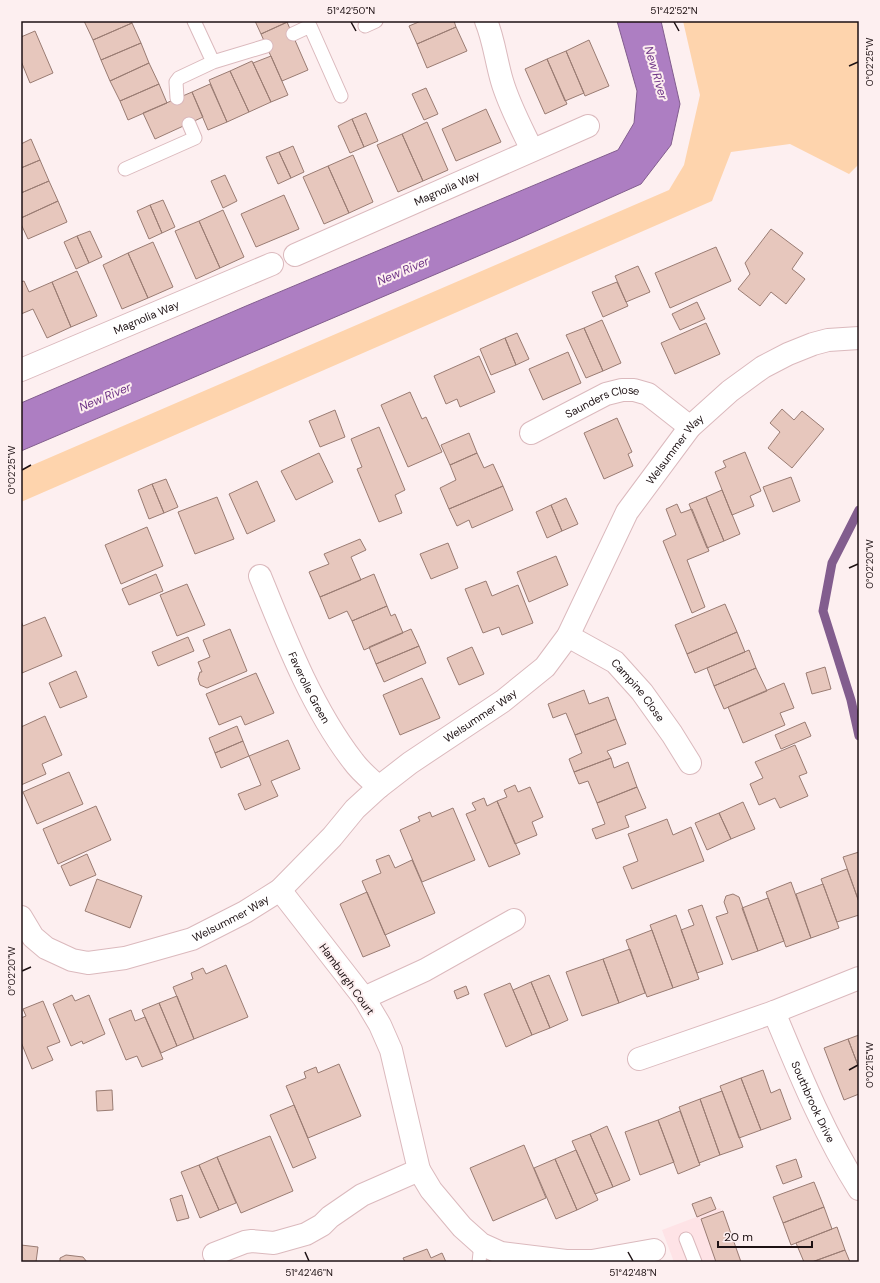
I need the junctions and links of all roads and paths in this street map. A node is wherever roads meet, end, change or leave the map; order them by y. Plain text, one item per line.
1 (194, 21) edge
2 (486, 21) edge
3 (293, 34) dead end
4 (266, 46) dead end
5 (213, 62) junction
6 (341, 96) dead end
7 (178, 98) dead end
8 (189, 124) dead end
9 (588, 126) dead end
10 (532, 150) junction
11 (125, 169) dead end
12 (295, 255) dead end
13 (272, 264) dead end
14 (859, 338) edge
15 (21, 370) edge
16 (690, 427) junction
17 (531, 433) dead end
18 (260, 576) dead end
19 (568, 636) junction
20 (690, 763) dead end
21 (379, 787) junction
22 (280, 890) junction
23 (21, 917) edge
24 (514, 920) dead end
25 (27, 943) edge
26 (859, 978) edge
27 (364, 998) junction
28 (774, 1012) junction
29 (639, 1059) dead end
30 (418, 1170) junction
31 (859, 1189) edge
32 (686, 1239) dead end
33 (654, 1250) dead end
34 (480, 1253) edge
35 (214, 1254) dead end
36 (695, 1262) edge

1 - 5 lane
2 - 10 street
3 - 6 lane
4 - 5 lane
5 - 7 lane
8 - 11 lane
9 - 10 street, Magnolia Way
10 - 12 street, Magnolia Way
13 - 15 street, Magnolia Way
14 - 16 street, Welsummer Way
16 - 17 street, Saunders Close
16 - 19 street, Welsummer Way
18 - 21 street, Faverolle Green
19 - 20 street, Campine Close
19 - 21 street, Welsummer Way
21 - 22 street, Welsummer Way
22 - 25 street, Welsummer Way
22 - 27 street, Hamburgh Court
23 - 25 street, Welsummer Way
24 - 27 street
26 - 28 street
27 - 30 street, Hamburgh Court
28 - 29 street
28 - 31 street, Southbrook Drive
30 - 34 street, Hamburgh Court
30 - 35 street
32 - 36 lane
33 - 34 street, Hamburgh Court

